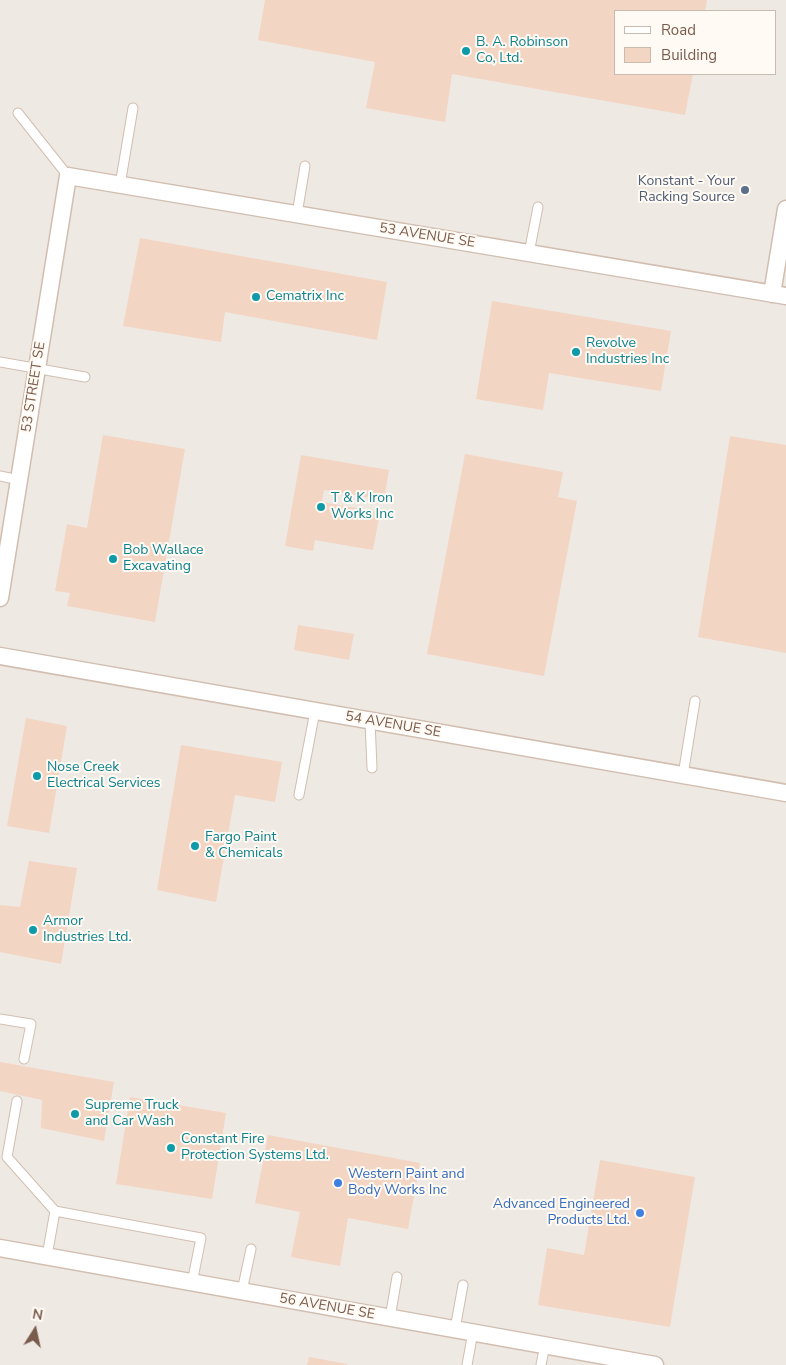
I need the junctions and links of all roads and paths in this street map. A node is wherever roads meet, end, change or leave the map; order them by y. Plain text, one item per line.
1 (133, 108) dead end
2 (18, 113) dead end
3 (305, 166) dead end
4 (68, 176) junction
5 (120, 185) junction
6 (538, 207) dead end
7 (786, 209) edge
8 (297, 214) junction
9 (530, 253) junction
10 (779, 295) edge
11 (0, 362) edge
12 (37, 369) junction
13 (84, 378) dead end
14 (0, 476) edge
15 (19, 480) junction
16 (0, 598) edge
17 (0, 656) edge
18 (695, 701) dead end
19 (315, 711) junction
20 (370, 721) junction
21 (372, 768) dead end
22 (683, 775) junction
23 (786, 793) edge
24 (299, 795) dead end
25 (0, 1019) edge
26 (24, 1059) dead end
27 (18, 1101) dead end
28 (55, 1211) junction
29 (0, 1248) edge
30 (251, 1249) dead end
31 (47, 1256) junction
32 (397, 1277) dead end
33 (192, 1282) junction
34 (463, 1285) dead end
35 (242, 1291) junction
36 (390, 1318) junction
37 (455, 1329) junction
38 (473, 1332) junction
39 (545, 1345) junction
40 (467, 1365) edge
41 (541, 1365) edge
42 (655, 1365) edge

1 - 5 lane
2 - 4 lane
3 - 8 lane
4 - 5 street, 53 AVENUE SE
4 - 12 street, 53 STREET SE
5 - 8 street, 53 AVENUE SE
6 - 9 lane
7 - 10 street
8 - 9 street, 53 AVENUE SE
9 - 10 street, 53 AVENUE SE
11 - 12 lane
12 - 13 lane
12 - 15 street, 53 STREET SE
14 - 15 lane
15 - 16 street, 53 STREET SE
17 - 19 street, 54 AVENUE SE
18 - 22 lane
19 - 20 street, 54 AVENUE SE
19 - 24 lane
20 - 21 lane
20 - 22 street, 54 AVENUE SE
22 - 23 street, 54 AVENUE SE
25 - 26 lane
27 - 28 lane
28 - 31 lane
28 - 33 lane
29 - 31 street, 56 AVENUE SE
30 - 35 lane
31 - 33 street, 56 AVENUE SE
32 - 36 lane
33 - 35 street, 56 AVENUE SE
34 - 37 lane
35 - 36 street, 56 AVENUE SE
36 - 37 street, 56 AVENUE SE
37 - 38 street, 56 AVENUE SE
38 - 39 street, 56 AVENUE SE
38 - 40 lane
39 - 41 lane
39 - 42 street, 56 AVENUE SE

